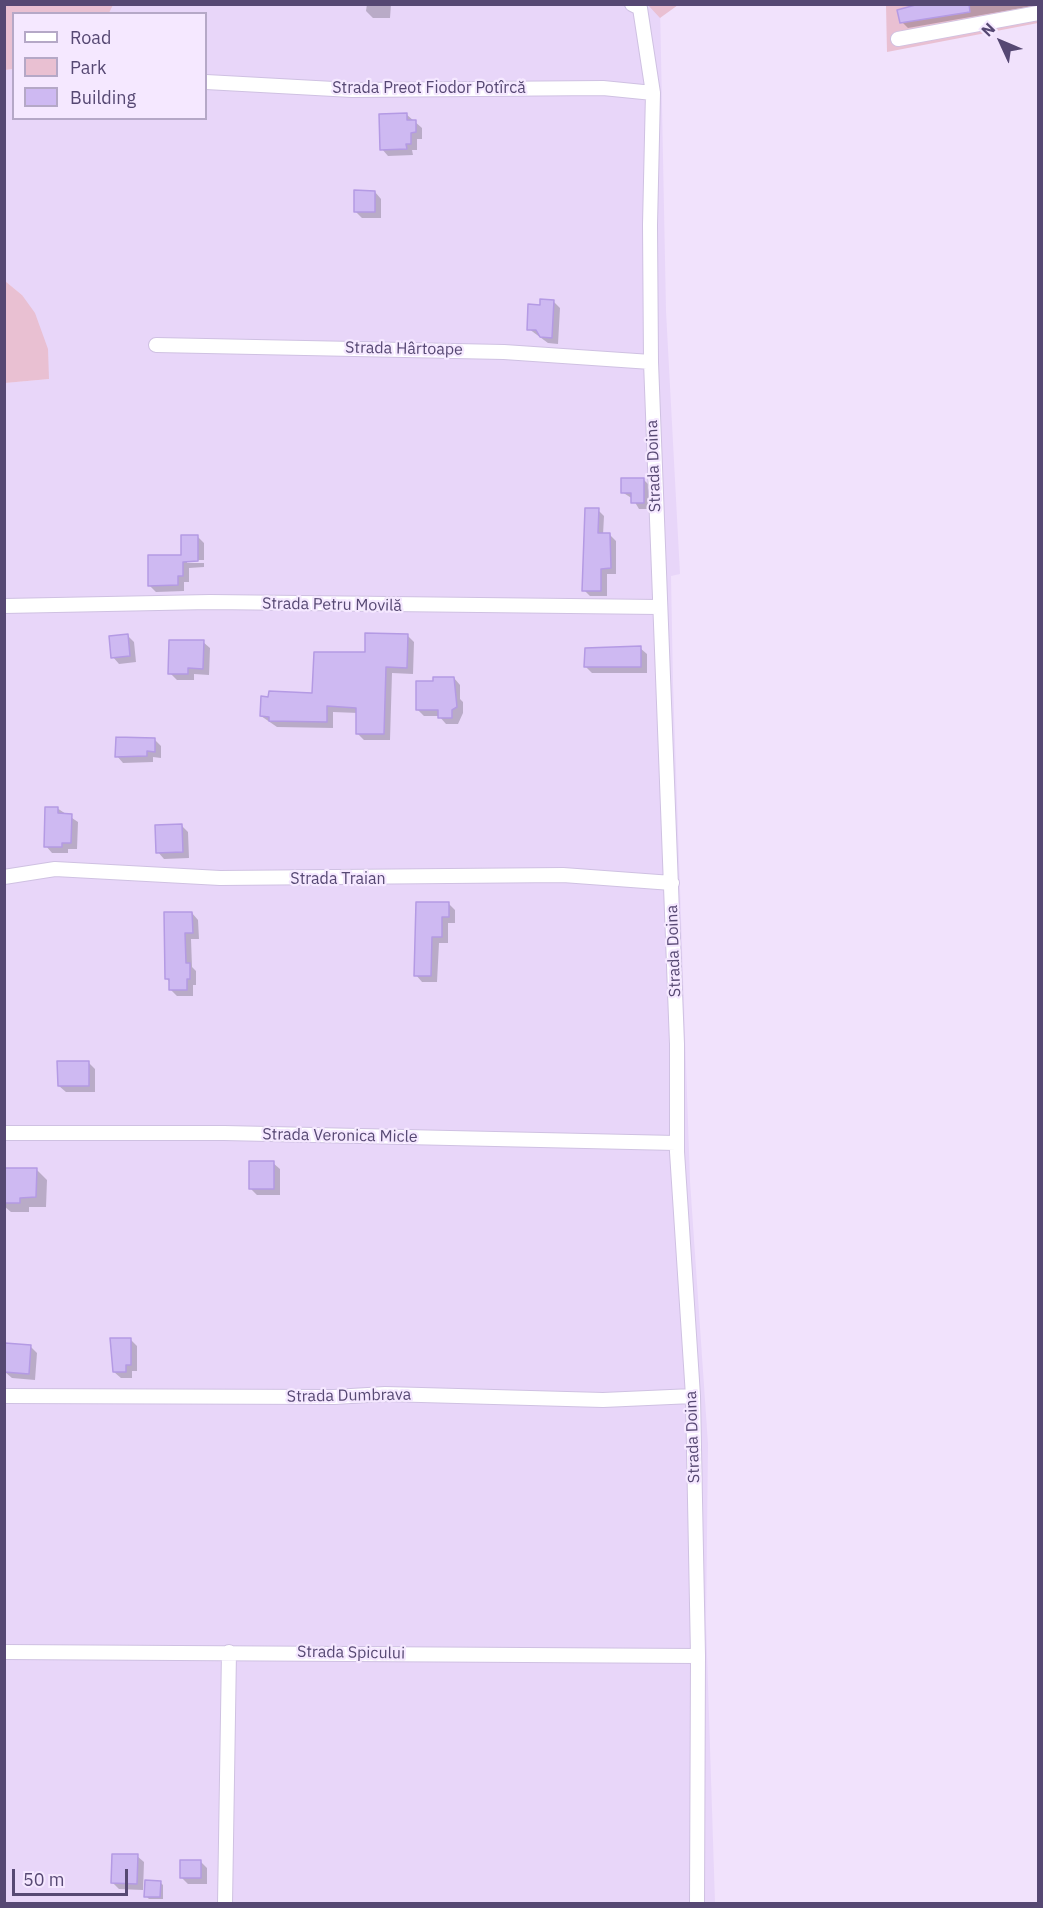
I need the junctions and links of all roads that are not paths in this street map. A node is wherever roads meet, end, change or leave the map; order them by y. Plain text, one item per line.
1 (632, 4) edge
2 (1038, 13) edge
3 (898, 39) dead end
4 (207, 82) edge
5 (653, 93) junction
6 (156, 345) dead end
7 (651, 362) junction
8 (4, 606) edge
9 (659, 607) junction
10 (4, 877) edge
11 (672, 883) junction
12 (4, 1133) edge
13 (676, 1143) junction
14 (4, 1396) edge
15 (693, 1396) junction
16 (4, 1652) edge
17 (229, 1652) junction
18 (698, 1656) junction
19 (225, 1904) edge
20 (697, 1904) edge

1 - 5 street, Strada Doina
2 - 3 street
4 - 5 street, Strada Preot Fiodor Potîrcă
5 - 7 street, Strada Doina
6 - 7 street, Strada Hârtoape
7 - 9 street, Strada Doina
8 - 9 street, Strada Petru Movilă
9 - 11 street, Strada Doina
10 - 11 street, Strada Traian
11 - 13 street, Strada Doina
12 - 13 street, Strada Veronica Micle
13 - 15 street, Strada Doina
14 - 15 street, Strada Dumbrava
15 - 18 street, Strada Doina
16 - 17 street, Strada Spicului
17 - 18 street, Strada Spicului
17 - 19 street
18 - 20 street, Strada Doina

